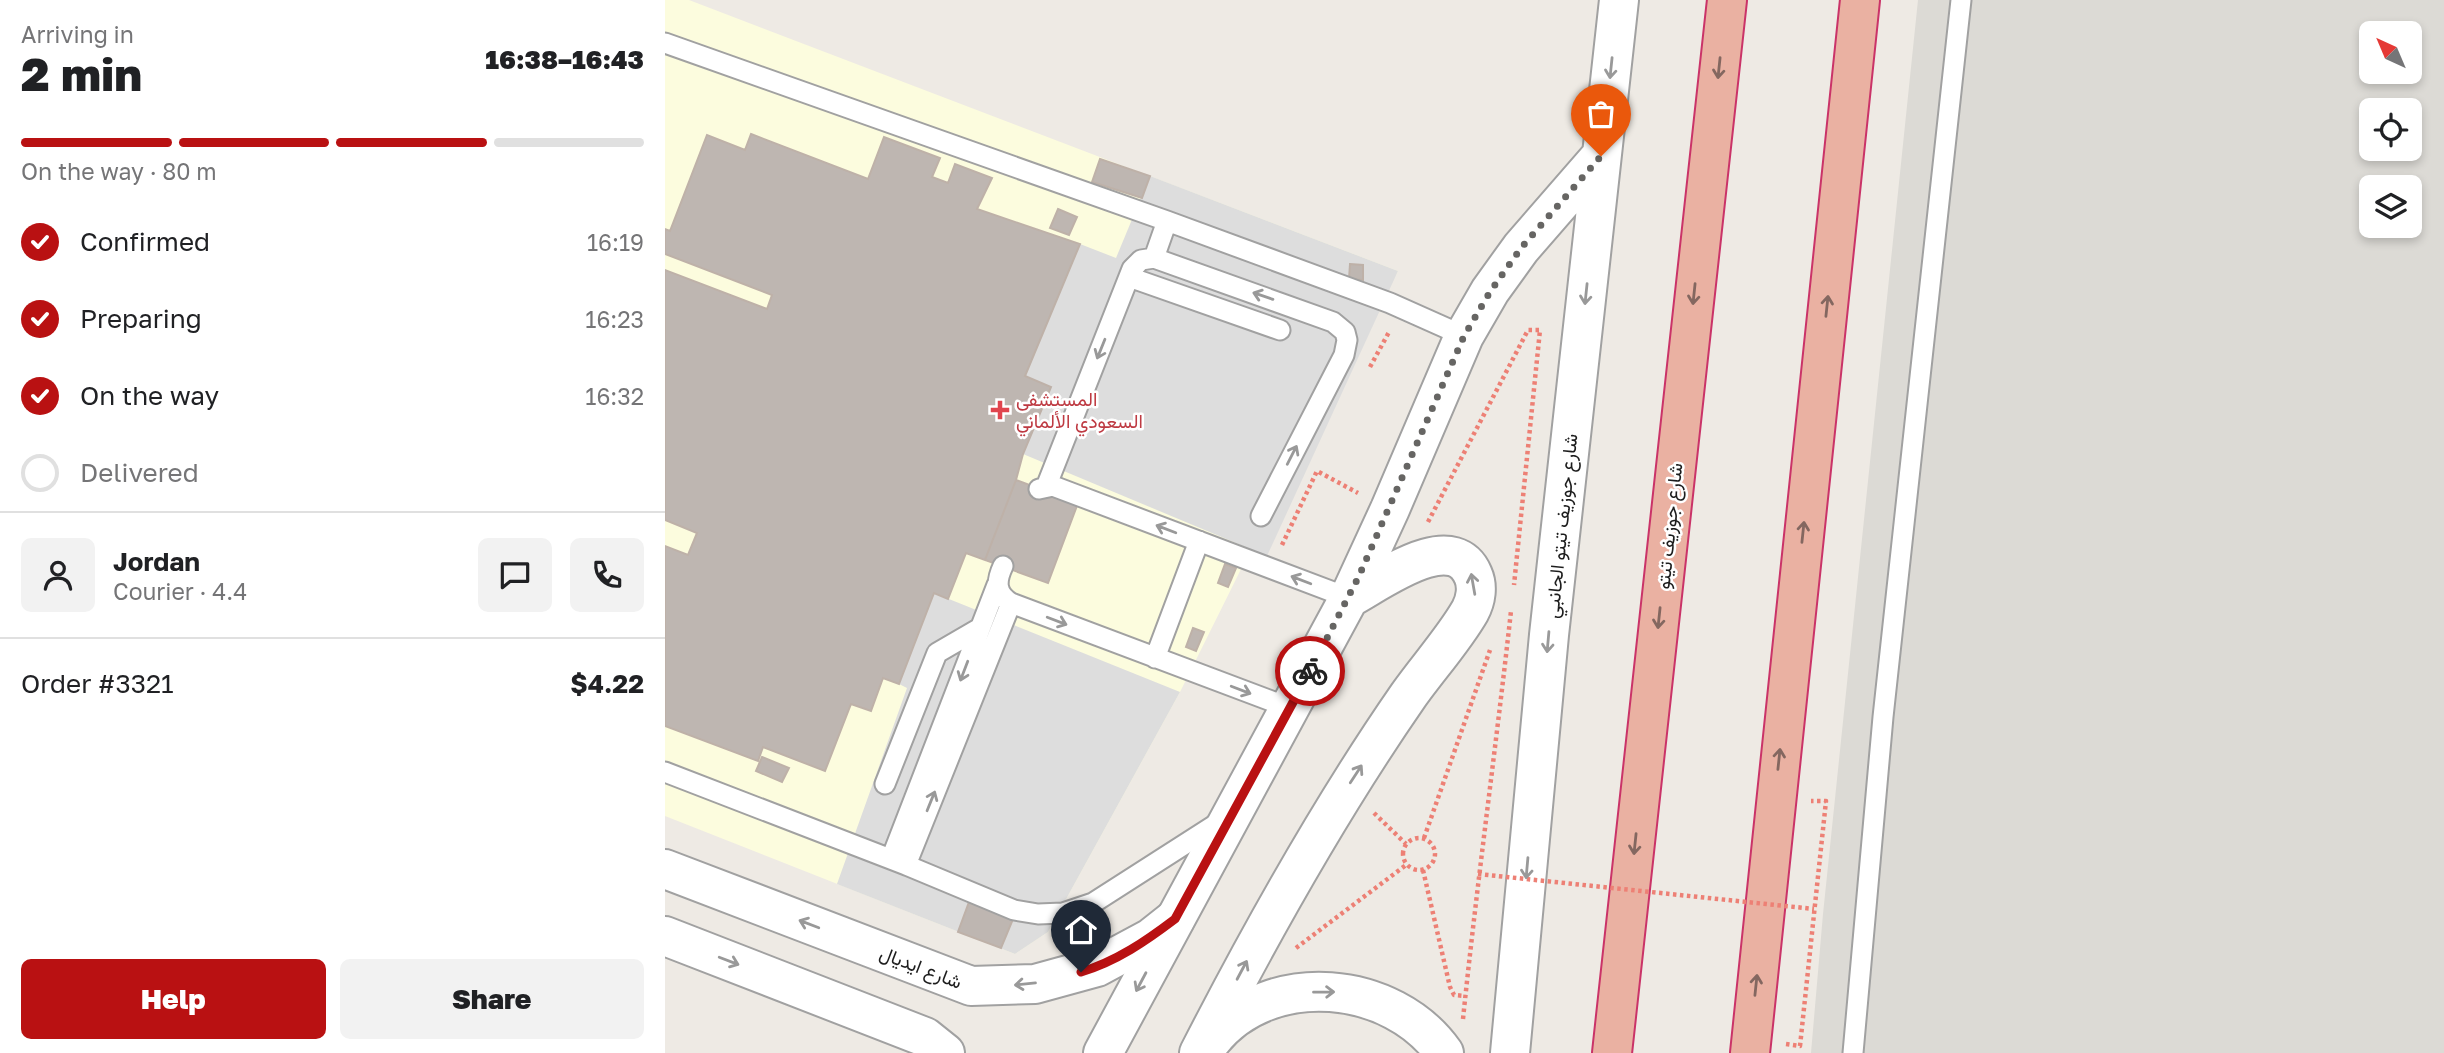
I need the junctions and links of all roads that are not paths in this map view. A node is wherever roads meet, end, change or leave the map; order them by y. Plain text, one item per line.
1 (1619, 0) edge
2 (1727, 0) edge
3 (1860, 0) edge
4 (1961, 0) edge
5 (665, 43) edge
6 (1601, 156) junction
7 (1167, 221) junction
8 (1154, 258) junction
9 (1129, 277) junction
10 (1280, 330) dead end
11 (1464, 336) junction
12 (1261, 516) dead end
13 (1199, 541) junction
14 (1349, 598) junction
15 (1011, 603) junction
16 (980, 628) junction
17 (1155, 658) junction
18 (1290, 708) junction
19 (665, 772) edge
20 (885, 784) dead end
21 (1234, 813) junction
22 (899, 862) junction
23 (665, 869) edge
24 (1175, 919) junction
25 (665, 936) edge
26 (1453, 1038) edge
27 (945, 1053) edge
28 (1103, 1053) edge
29 (1201, 1053) edge
30 (1510, 1053) edge
31 (1612, 1053) edge
32 (1750, 1053) edge
33 (1853, 1053) edge

1 -> 6 street, شارع جوزيف تيتو الجانبي
2 -> 31 highway, شارع جوزيف تيتو
32 -> 3 highway
4 - 33 lane
5 - 7 lane
6 - 11 street
6 -> 30 street, شارع جوزيف تيتو الجانبي
7 - 8 lane
7 - 11 lane
8 - 9 lane
12 -> 8 lane
9 - 10 lane
9 - 13 lane
11 - 14 street
14 -> 13 lane
13 - 17 lane
14 - 18 street
29 -> 14 street
15 - 16 lane
15 -> 17 lane
22 -> 15 lane
16 - 20 lane
16 -> 22 lane
17 -> 18 lane
18 - 21 street
19 - 22 lane
21 - 22 lane
21 - 24 street
24 -> 23 street, شارع ايديال
24 -> 28 street
25 -> 27 street
29 -> 26 street

